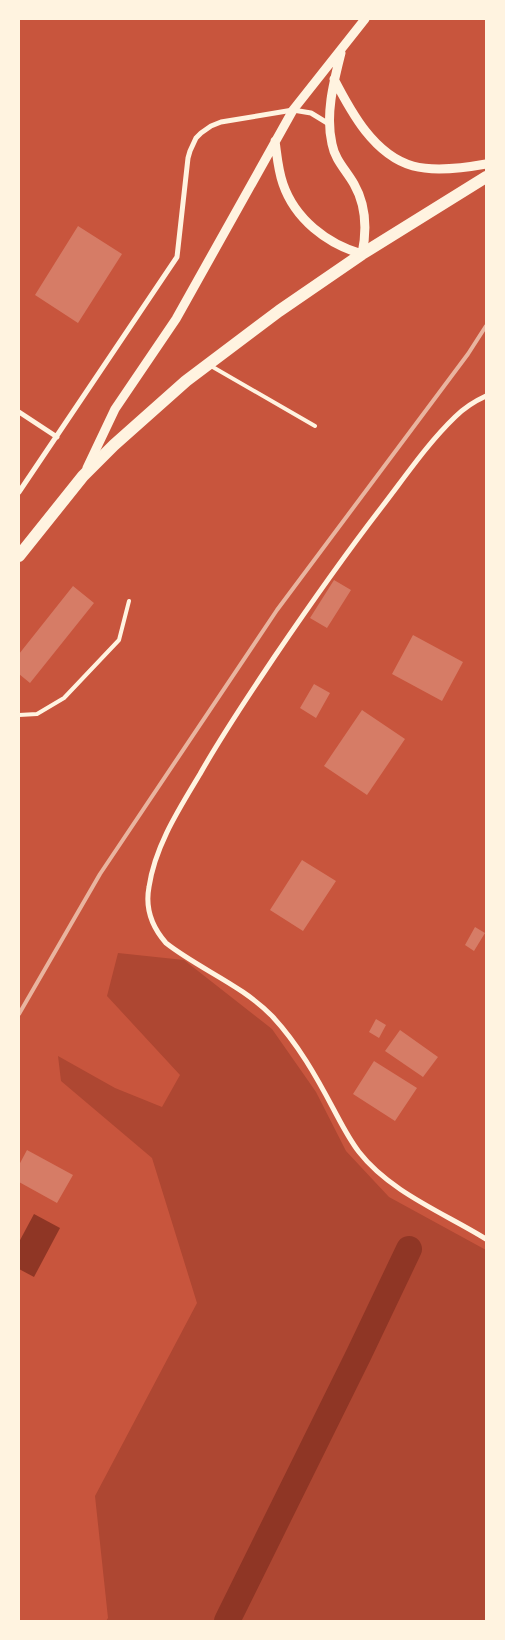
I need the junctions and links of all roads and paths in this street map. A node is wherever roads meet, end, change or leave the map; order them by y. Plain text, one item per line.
1 (365, 19) edge
2 (342, 49) junction
3 (334, 79) junction
4 (293, 110) junction
5 (330, 124) junction
6 (275, 141) junction
7 (486, 164) edge
8 (486, 177) edge
9 (362, 254) junction
10 (208, 364) junction
11 (486, 396) edge
12 (19, 412) edge
13 (315, 426) dead end
14 (57, 437) junction
15 (83, 476) junction
16 (19, 492) edge
17 (19, 556) edge
18 (128, 601) dead end
19 (19, 715) edge
20 (486, 1239) edge

1 - 2 street
2 - 3 street
2 - 4 street
3 - 5 street
3 - 7 street
4 - 5 street
4 - 6 street
4 - 14 street
5 - 9 street
6 - 9 street
6 - 15 street
8 - 9 main road
9 - 10 main road
10 - 13 lane
10 - 15 main road
11 - 20 street
12 - 14 street
14 - 16 street
15 - 17 main road
18 - 19 lane

